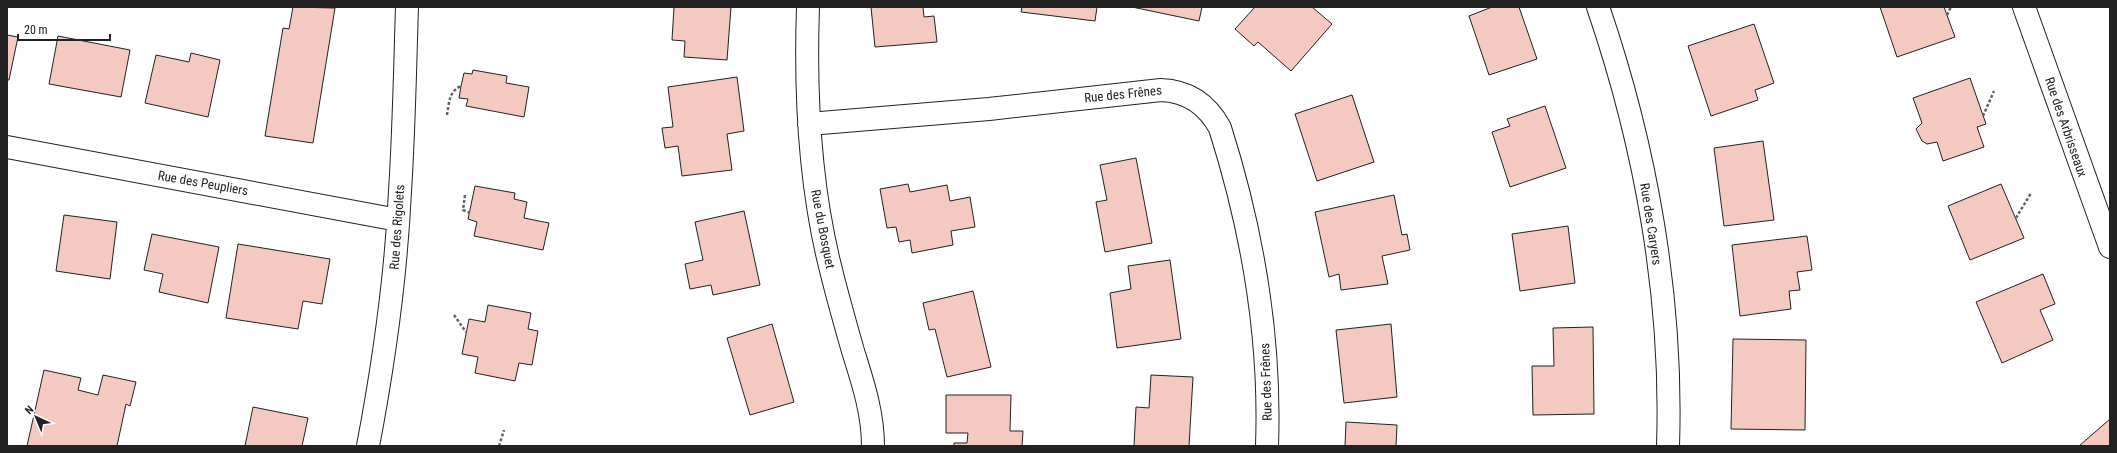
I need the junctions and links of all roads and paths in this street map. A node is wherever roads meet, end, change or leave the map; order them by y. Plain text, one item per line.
1 (407, 7) edge
2 (808, 7) edge
3 (1598, 7) edge
4 (1950, 7) edge
5 (2024, 7) edge
6 (1947, 15) dead end
7 (461, 86) dead end
8 (1994, 91) dead end
9 (447, 115) dead end
10 (1983, 116) dead end
11 (809, 124) junction
12 (7, 147) edge
13 (2031, 193) dead end
14 (465, 195) dead end
15 (470, 213) dead end
16 (2016, 218) dead end
17 (398, 220) junction
18 (2110, 247) edge
19 (454, 315) dead end
20 (466, 332) dead end
21 (504, 430) dead end
22 (368, 446) edge
23 (499, 446) edge
24 (873, 446) edge
25 (1267, 446) edge
26 (1668, 446) edge

1 - 17 street, Rue des Rigolets
2 - 11 street, Rue du Bosquet
3 - 26 street, Rue des Caryers
4 - 6 path
5 - 18 street, Rue des Arbrisseaux
7 - 9 path
8 - 10 path
11 - 24 street, Rue du Bosquet
11 - 25 street, Rue des Frênes
12 - 17 street, Rue des Peupliers
13 - 16 path
14 - 15 path
17 - 22 street, Rue des Rigolets
19 - 20 path
21 - 23 path

